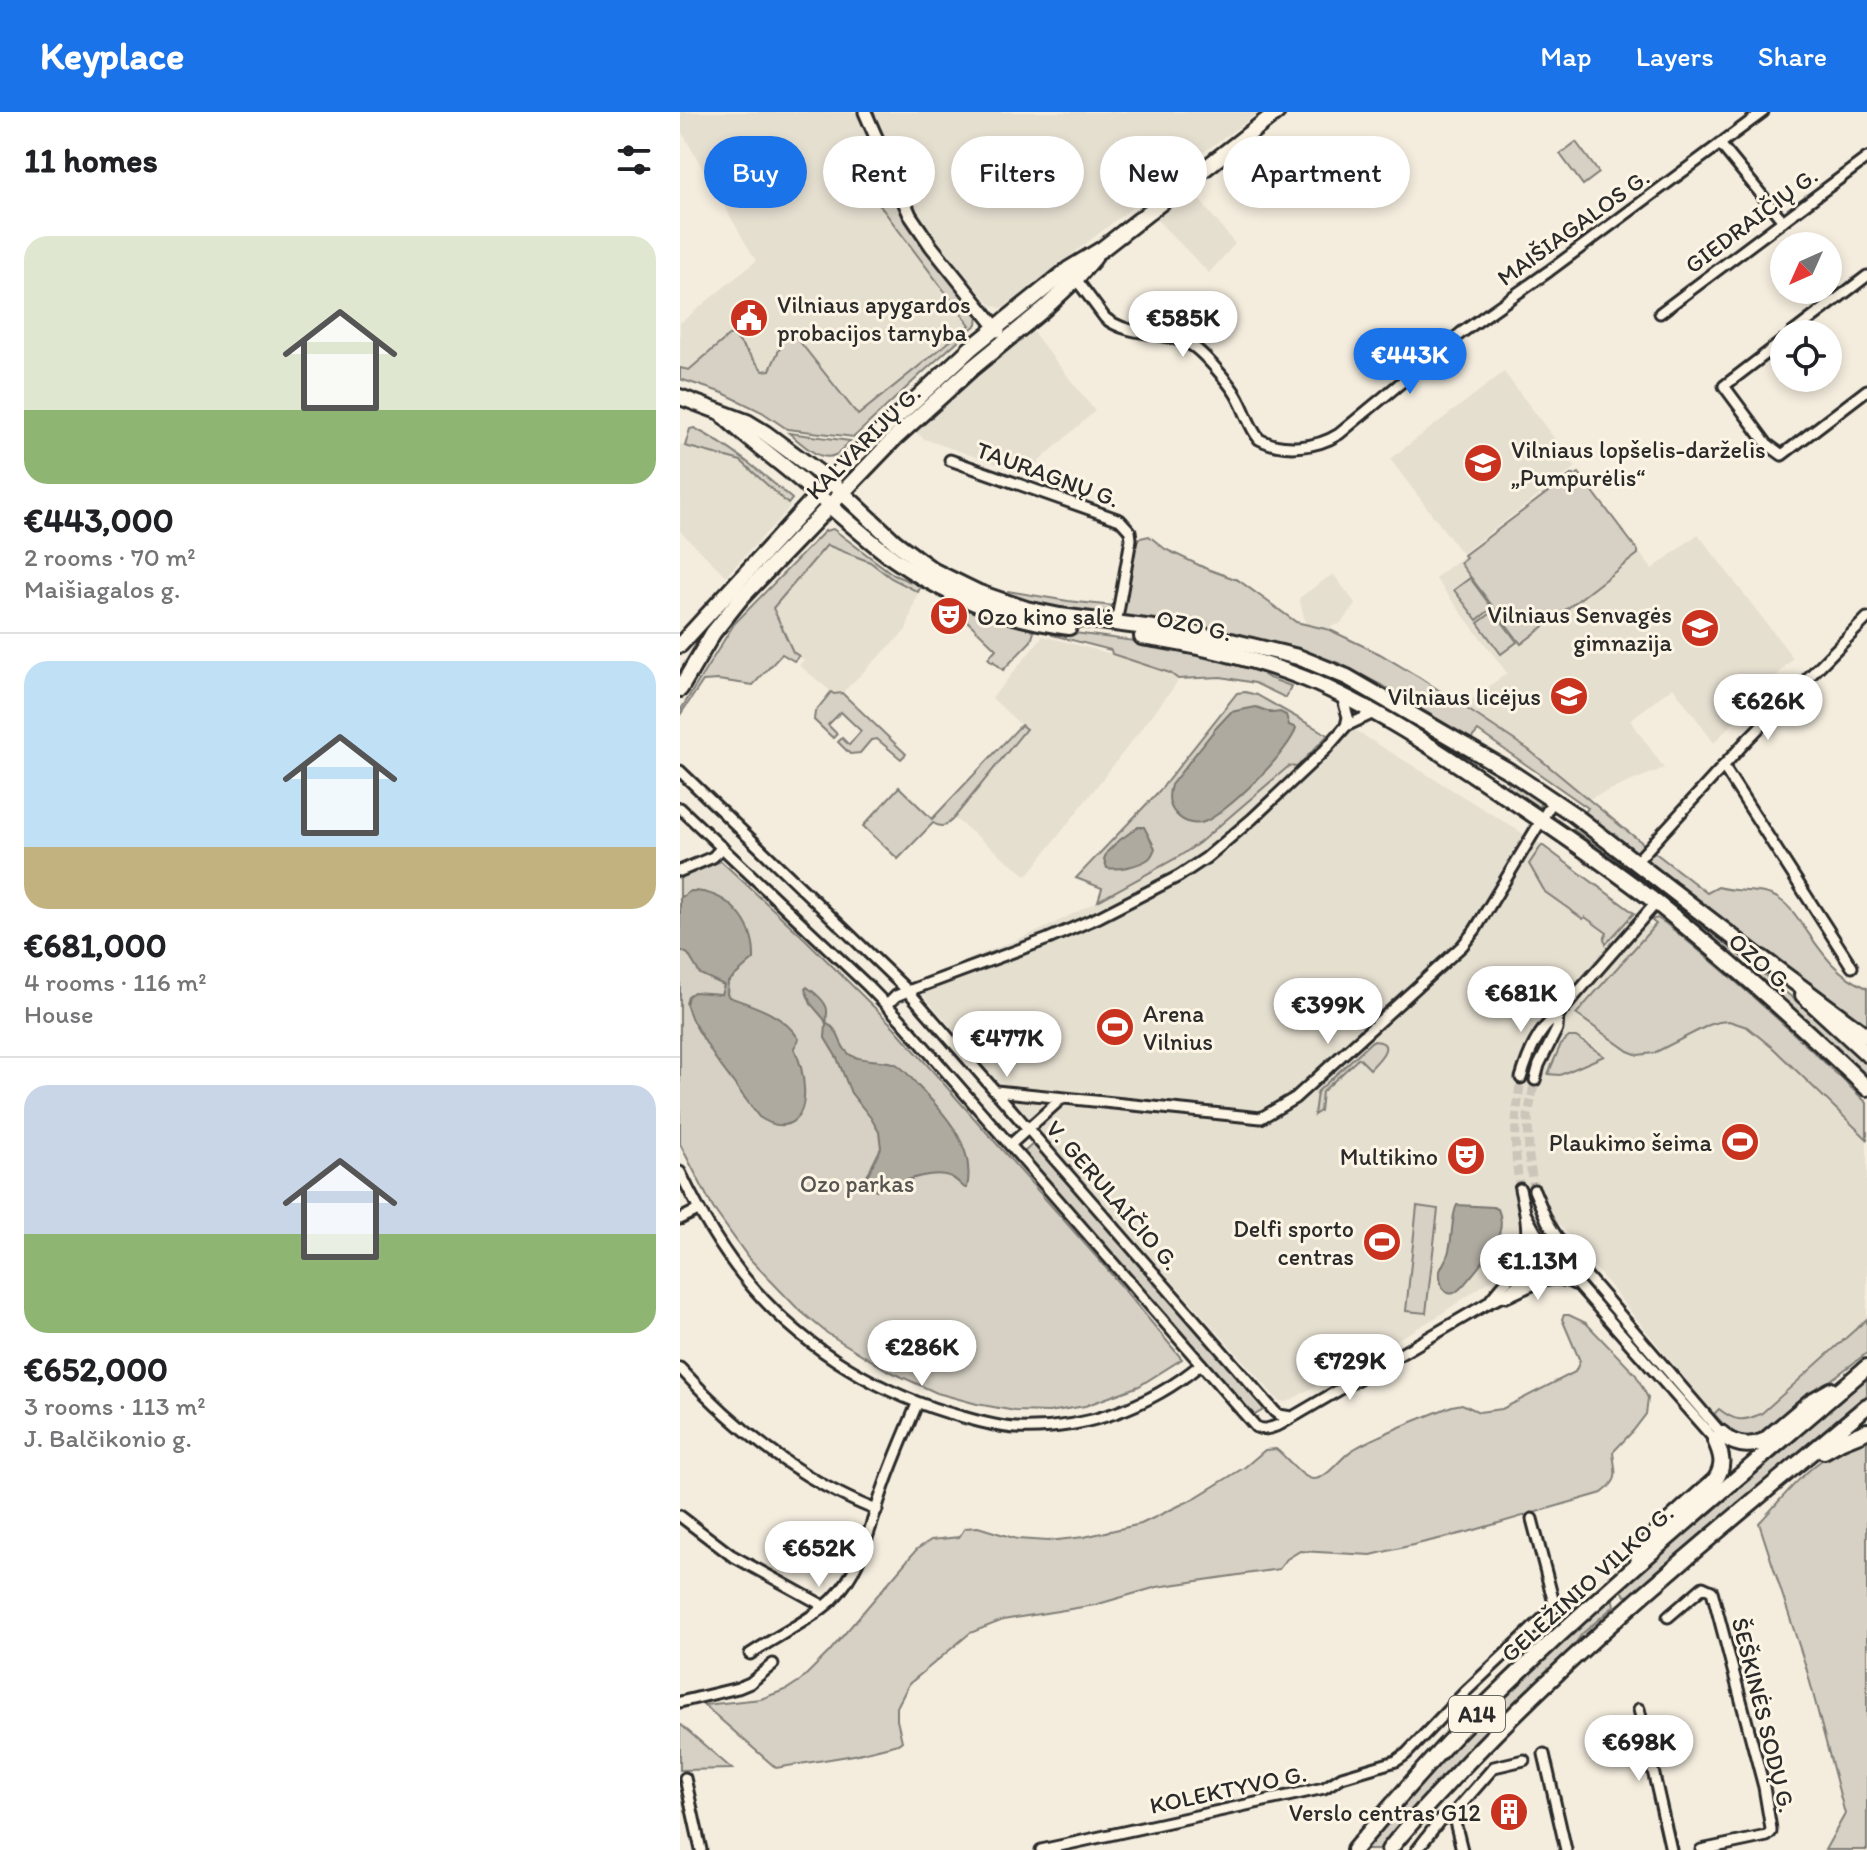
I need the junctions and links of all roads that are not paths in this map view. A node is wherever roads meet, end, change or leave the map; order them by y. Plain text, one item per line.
1 (865, 112) edge
2 (1277, 112) edge
3 (1763, 112) edge
4 (1720, 144) junction
5 (1867, 158) edge
6 (1783, 221) junction
7 (1102, 249) junction
8 (1867, 276) edge
9 (1076, 279) junction
10 (1660, 313) dead end
11 (1809, 320) edge
12 (996, 327) junction
13 (1006, 340) junction
14 (1770, 351) edge
15 (1867, 390) edge
16 (680, 397) edge
17 (721, 413) junction
18 (950, 460) dead end
19 (830, 481) junction
20 (843, 493) junction
21 (817, 495) junction
22 (830, 506) junction
23 (1867, 618) edge
24 (1116, 624) junction
25 (680, 645) edge
26 (680, 689) edge
27 (1342, 696) junction
28 (1374, 713) junction
29 (1346, 726) junction
30 (1723, 766) junction
31 (680, 771) edge
32 (1553, 801) junction
33 (680, 808) edge
34 (1541, 820) junction
35 (722, 847) junction
36 (1636, 862) junction
37 (680, 871) edge
38 (1656, 903) junction
39 (1762, 958) junction
40 (1852, 967) dead end
41 (908, 991) junction
42 (887, 1005) junction
43 (1558, 1015) junction
44 (1867, 1036) edge
45 (1867, 1054) edge
46 (1521, 1078) tunnel mouth
47 (1535, 1080) tunnel mouth
48 (1867, 1088) edge
49 (996, 1091) junction
50 (1061, 1099) junction
51 (1028, 1128) junction
52 (1010, 1145) junction
53 (680, 1172) edge
54 (1520, 1189) tunnel mouth
55 (1534, 1190) tunnel mouth
56 (698, 1210) junction
57 (1526, 1215) junction
58 (680, 1219) edge
59 (1559, 1240) junction
60 (1547, 1249) junction
61 (1514, 1275) junction
62 (1577, 1286) junction
63 (1501, 1299) junction
64 (1488, 1303) junction
65 (1201, 1364) junction
66 (680, 1368) edge
67 (1862, 1372) edge
68 (917, 1404) junction
69 (1867, 1406) edge
70 (1275, 1412) junction
71 (1291, 1417) junction
72 (1268, 1429) junction
73 (1867, 1431) edge
74 (1718, 1436) junction
75 (1789, 1471) junction
76 (877, 1510) junction
77 (680, 1516) edge
78 (1532, 1519) dead end
79 (1607, 1590) junction
80 (824, 1606) junction
81 (1620, 1615) junction
82 (1668, 1617) dead end
83 (750, 1654) dead end
84 (773, 1664) dead end
85 (680, 1702) edge
86 (1639, 1709) dead end
87 (1544, 1754) dead end
88 (1524, 1760) dead end
89 (685, 1778) dead end
90 (1453, 1814) junction
91 (701, 1850) edge
92 (1041, 1850) edge
93 (1354, 1850) edge
94 (1389, 1850) edge
95 (1417, 1850) edge
96 (1462, 1850) edge
97 (1566, 1850) edge
98 (1671, 1850) edge
99 (1701, 1850) edge

1 - 12 street
2 - 7 main road, KALVARIJŲ G.
3 - 4 street, MAIŠIAGALOS G.
4 - 6 street
4 - 9 street, MAIŠIAGALOS G.
5 - 6 street, GIEDRAIČIŲ G.
6 - 10 street, GIEDRAIČIŲ G.
7 - 9 main road, KALVARIJŲ G.
7 - 12 main road, KALVARIJŲ G.
8 - 11 street
9 - 13 main road, KALVARIJŲ G.
12 - 13 street
12 - 19 main road, KALVARIJŲ G.
13 - 20 main road, KALVARIJŲ G.
14 - 15 street
16 - 17 main road, OZO G.
17 - 19 main road, OZO G.
17 - 21 main road, OZO G.
18 - 24 street, TAURAGNŲ G.
19 - 20 main road, OZO G.
19 - 21 main road, KALVARIJŲ G.
20 - 22 main road, KALVARIJŲ G.
20 - 24 main road, OZO G.
21 - 22 main road, OZO G.
21 - 25 main road, KALVARIJŲ G.
22 - 26 main road, KALVARIJŲ G.
22 - 27 main road, OZO G.
23 - 30 street
24 - 32 main road, OZO G.
27 - 28 main road, OZO G.
27 - 29 street
28 - 29 street
28 - 34 main road, OZO G.
29 - 41 street
30 - 36 street
30 - 40 street
31 - 41 street, V. GERULAIČIO G.
32 - 34 street
32 - 36 main road, OZO G.
33 - 35 street, V. GERULAIČIO G.
34 - 38 main road, OZO G.
34 - 50 street
35 - 37 street
35 - 42 street, V. GERULAIČIO G.
36 - 39 main road, OZO G.
38 - 43 street
38 - 48 main road, OZO G.
39 - 44 main road
39 - 45 main road, OZO G.
41 - 42 street
41 - 49 street, V. GERULAIČIO G.
42 - 52 street, V. GERULAIČIO G.
43 - 46 street
43 - 47 street
49 - 50 street
49 - 51 street, V. GERULAIČIO G.
50 - 51 street
51 - 52 street
51 - 70 street, V. GERULAIČIO G.
52 - 65 street, V. GERULAIČIO G.
53 - 56 street
54 - 57 street
55 - 59 street
56 - 58 street
56 - 68 street
57 - 60 street
57 - 61 street
59 - 60 street
59 - 74 street
60 - 61 street
60 - 62 street
60 - 63 street
61 - 64 street
62 - 63 street
62 - 74 street
63 - 64 street
64 - 71 street
65 - 68 street
65 - 72 street, V. GERULAIČIO G.
66 - 76 street
67 - 74 main road
67 - 79 main road, GELEŽINIO VILKO G. / A14
68 - 76 street
69 - 75 main road, GELEŽINIO VILKO G. / A14
70 - 71 street
70 - 72 street
71 - 72 street
73 - 75 main road
74 - 79 main road
75 - 81 main road, GELEŽINIO VILKO G. / A14
76 - 80 street
77 - 80 street
78 - 92 street, KOLEKTYVO G.
79 - 81 main road
79 - 93 main road, GELEŽINIO VILKO G. / A14
80 - 83 street
81 - 94 main road, GELEŽINIO VILKO G. / A14
82 - 99 street, ŠEŠKINĖS SODŲ G.
84 - 85 street
86 - 98 street
87 - 97 street
88 - 90 street
89 - 91 street
90 - 95 street
90 - 96 street

